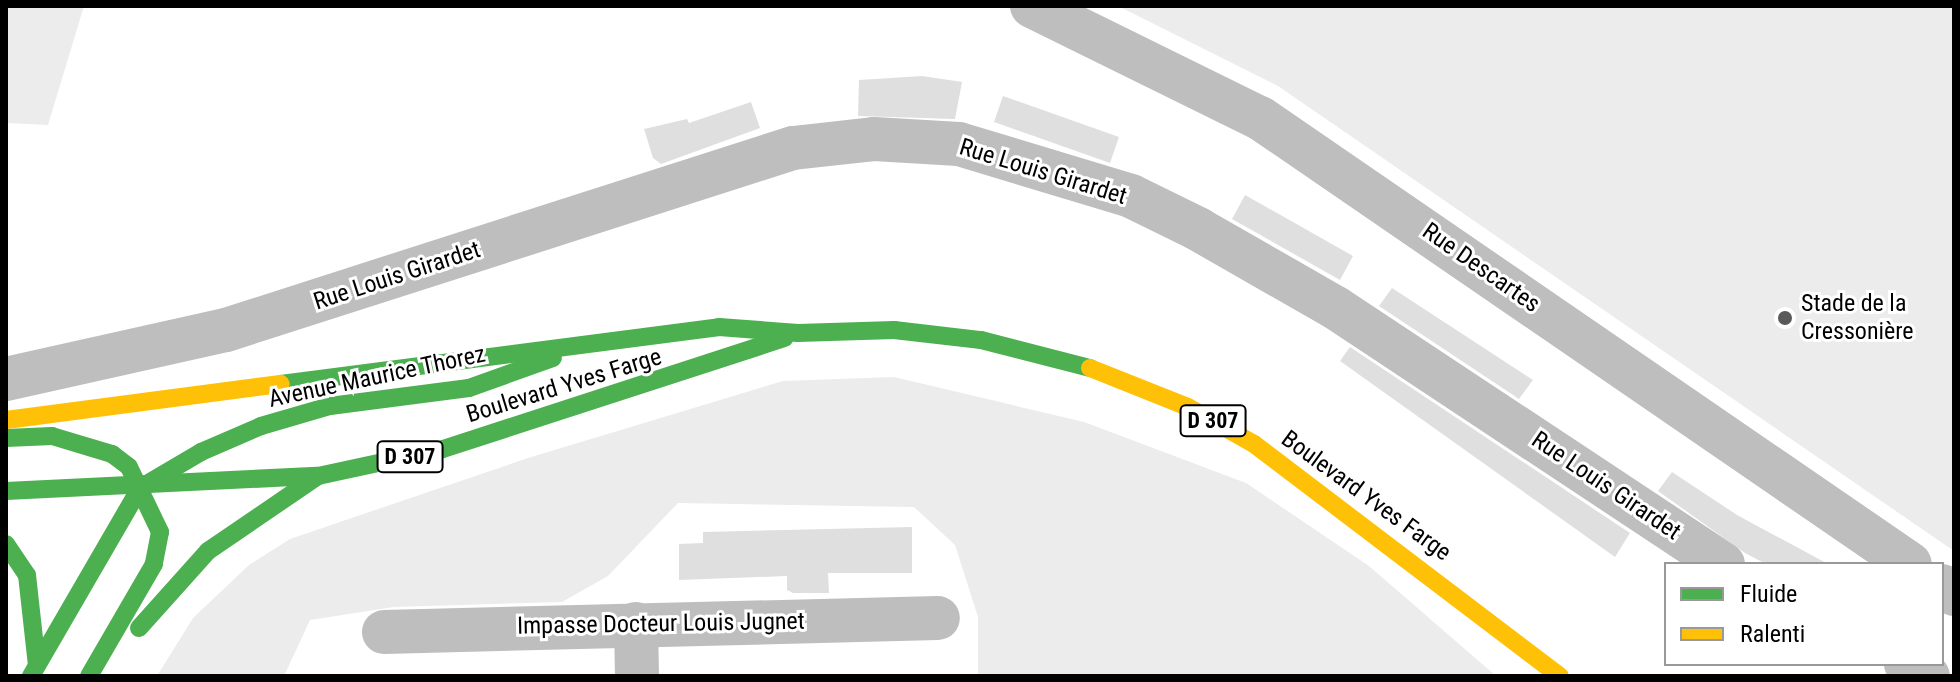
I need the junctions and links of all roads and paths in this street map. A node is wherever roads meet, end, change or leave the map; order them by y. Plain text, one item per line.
1 (1032, 6) edge
2 (798, 333) junction
3 (586, 347) junction
4 (6, 379) edge
5 (6, 420) edge
6 (6, 438) edge
7 (318, 476) junction
8 (140, 488) junction
9 (6, 491) edge
10 (6, 544) edge
11 (1720, 562) edge
12 (1907, 562) edge
13 (938, 618) dead end
14 (636, 624) junction
15 (384, 632) dead end
16 (1910, 666) edge
17 (34, 670) edge
18 (89, 676) edge
19 (106, 676) edge
20 (637, 676) edge
21 (1560, 676) edge
22 (1928, 676) edge

1 - 12 street, Rue Descartes
2 - 3 main road, Boulevard Yves Farge / D 307
2 - 7 main road, Boulevard Yves Farge / D 307
2 - 21 main road, Boulevard Yves Farge / D 307
3 - 5 main road, Boulevard Yves Farge / D 307
3 - 8 main road, Avenue Maurice Thorez
4 - 11 street, Rue Louis Girardet
6 - 8 main road
7 - 8 main road, Boulevard Yves Farge / D 307
7 - 19 main road
8 - 9 main road, Boulevard Yves Farge / D 307
8 - 17 main road, Avenue Maurice Thorez
8 - 18 main road
10 - 17 main road
13 - 14 street, Impasse Docteur Louis Jugnet
14 - 15 street, Impasse Docteur Louis Jugnet
14 - 20 street
16 - 22 street

